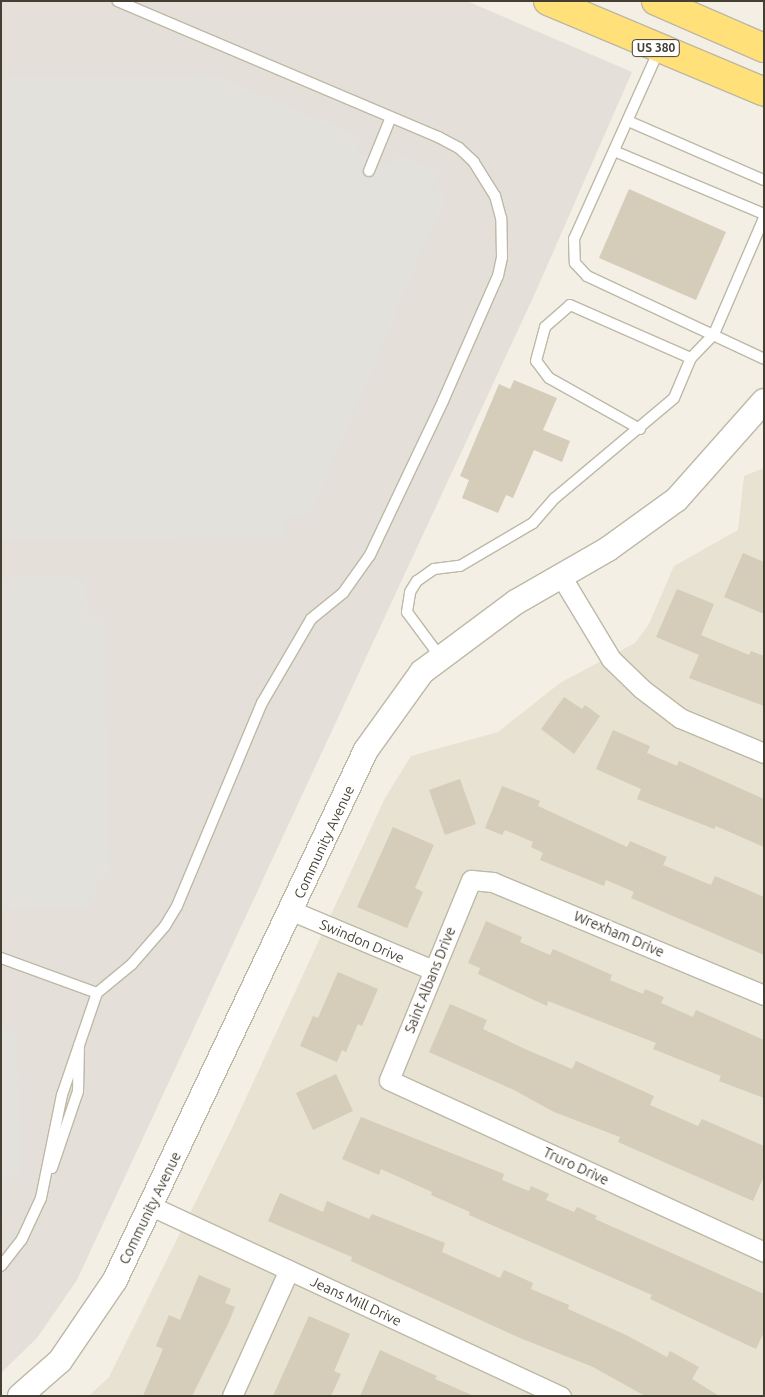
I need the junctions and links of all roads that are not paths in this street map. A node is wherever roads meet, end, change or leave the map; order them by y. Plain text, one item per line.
1 (118, 1) edge
2 (548, 1) edge
3 (659, 2) edge
4 (764, 48) edge
5 (660, 49) junction
6 (764, 92) edge
7 (391, 116) junction
8 (628, 121) junction
9 (614, 151) junction
10 (369, 171) dead end
11 (764, 180) edge
12 (764, 214) edge
13 (764, 218) edge
14 (714, 334) junction
15 (691, 358) junction
16 (764, 358) edge
17 (764, 402) edge
18 (640, 429) junction
19 (561, 576) junction
20 (441, 658) junction
21 (764, 753) edge
22 (472, 880) joint
23 (292, 911) junction
24 (1, 958) edge
25 (433, 970) junction
26 (97, 993) junction
27 (764, 995) edge
28 (78, 1040) junction
29 (389, 1080) joint
30 (45, 1183) junction
31 (151, 1206) junction
32 (764, 1252) edge
33 (1, 1266) edge
34 (290, 1270) junction
35 (26, 1394) edge
36 (232, 1396) edge
37 (561, 1396) edge

1 - 7 lane
2 - 5 highway, US 380
3 - 4 highway
5 - 6 highway, US 380
5 - 8 lane
7 - 10 lane
7 - 26 lane
8 - 9 lane
8 - 11 lane
9 - 12 lane
9 - 14 lane
13 - 14 lane
14 - 15 lane
14 - 16 lane
15 - 18 lane
15 - 18 lane
17 - 19 street, Community Avenue
18 - 20 lane
19 - 20 street, Community Avenue
19 - 21 street
20 - 23 street, Community Avenue
22 - 25 street, Saint Albans Drive
22 - 27 street, Wrexham Drive
23 - 25 street, Swindon Drive
23 - 31 street, Community Avenue
24 - 26 lane
25 - 29 street, Saint Albans Drive
26 - 28 lane
28 - 30 lane
28 - 30 lane
29 - 32 street, Truro Drive
30 - 33 lane
31 - 34 street, Jeans Mill Drive
31 - 35 street, Community Avenue
34 - 36 street
34 - 37 street, Jeans Mill Drive

